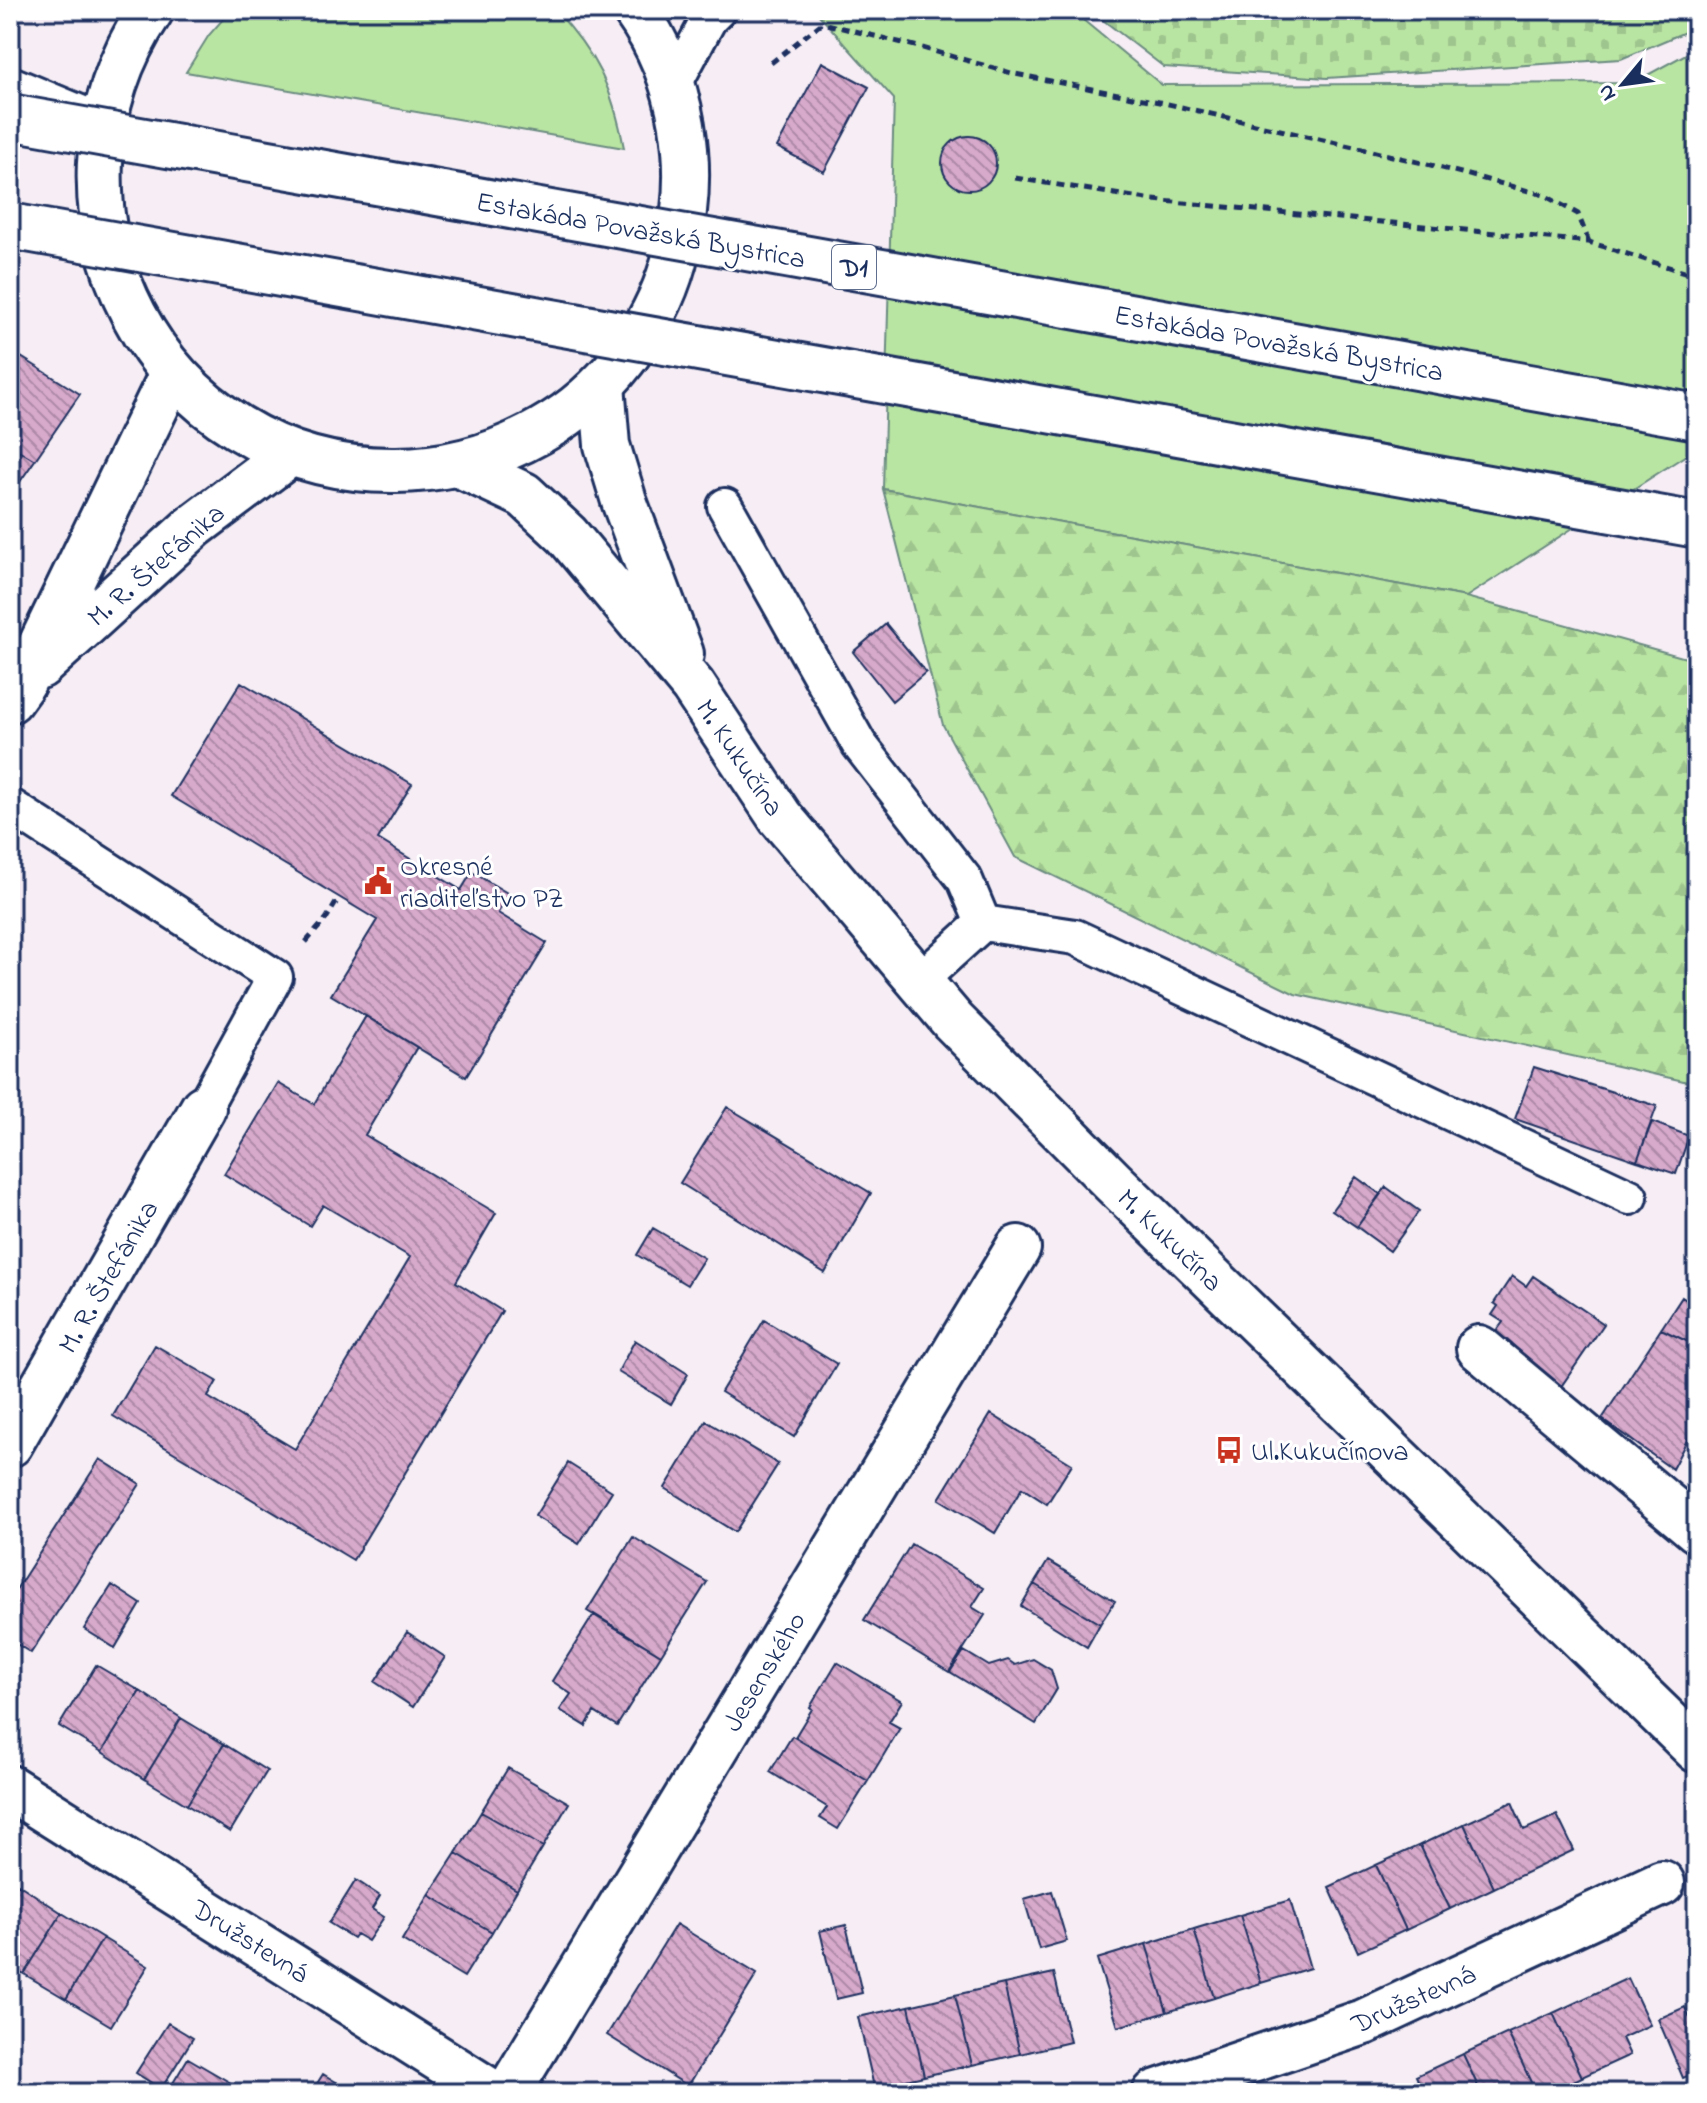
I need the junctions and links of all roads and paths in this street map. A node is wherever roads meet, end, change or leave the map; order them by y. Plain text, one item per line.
1 (151, 10) edge
2 (635, 10) edge
3 (718, 10) edge
4 (771, 63) dead end
5 (673, 86) junction
6 (10, 89) edge
7 (10, 117) edge
8 (103, 127) junction
9 (1015, 178) dead end
10 (10, 226) edge
11 (1589, 242) junction
12 (1697, 276) edge
13 (173, 372) junction
14 (602, 385) junction
15 (1697, 417) edge
16 (291, 453) junction
17 (458, 464) junction
18 (725, 506) dead end
19 (1697, 525) edge
20 (693, 686) junction
21 (17, 691) edge
22 (10, 806) edge
23 (339, 898) dead end
24 (326, 919) dead end
25 (983, 923) junction
26 (919, 981) junction
27 (203, 1108) joint
28 (1630, 1197) dead end
29 (1018, 1248) dead end
30 (1479, 1348) dead end
31 (10, 1444) edge
32 (1697, 1530) edge
33 (1697, 1750) edge
34 (10, 1788) edge
35 (1662, 1883) dead end
36 (493, 2093) edge
37 (508, 2093) edge
38 (1155, 2093) edge

1 - 8 main road
2 - 5 main road
3 - 5 lane
4 - 11 path
5 - 14 main road
6 - 8 main road
7 - 15 main road, Estakáda Považská Bystrica / D1, bridge
8 - 13 main road
9 - 11 path
10 - 19 main road, bridge
11 - 12 path
13 - 16 main road
13 - 21 main road, M. R. Štefánika
14 - 17 main road
14 - 20 main road, M. Kukučína
16 - 17 main road
16 - 21 main road, M. R. Štefánika
17 - 20 main road, M. Kukučína
18 - 25 lane
20 - 26 main road, M. Kukučína
22 - 27 lane
23 - 24 path
25 - 26 lane
25 - 28 lane
26 - 33 main road, M. Kukučína
27 - 31 main road, M. R. Štefánika
29 - 37 main road, Jesenského
30 - 32 main road
34 - 36 main road, Družstevná
35 - 38 main road, Družstevná

